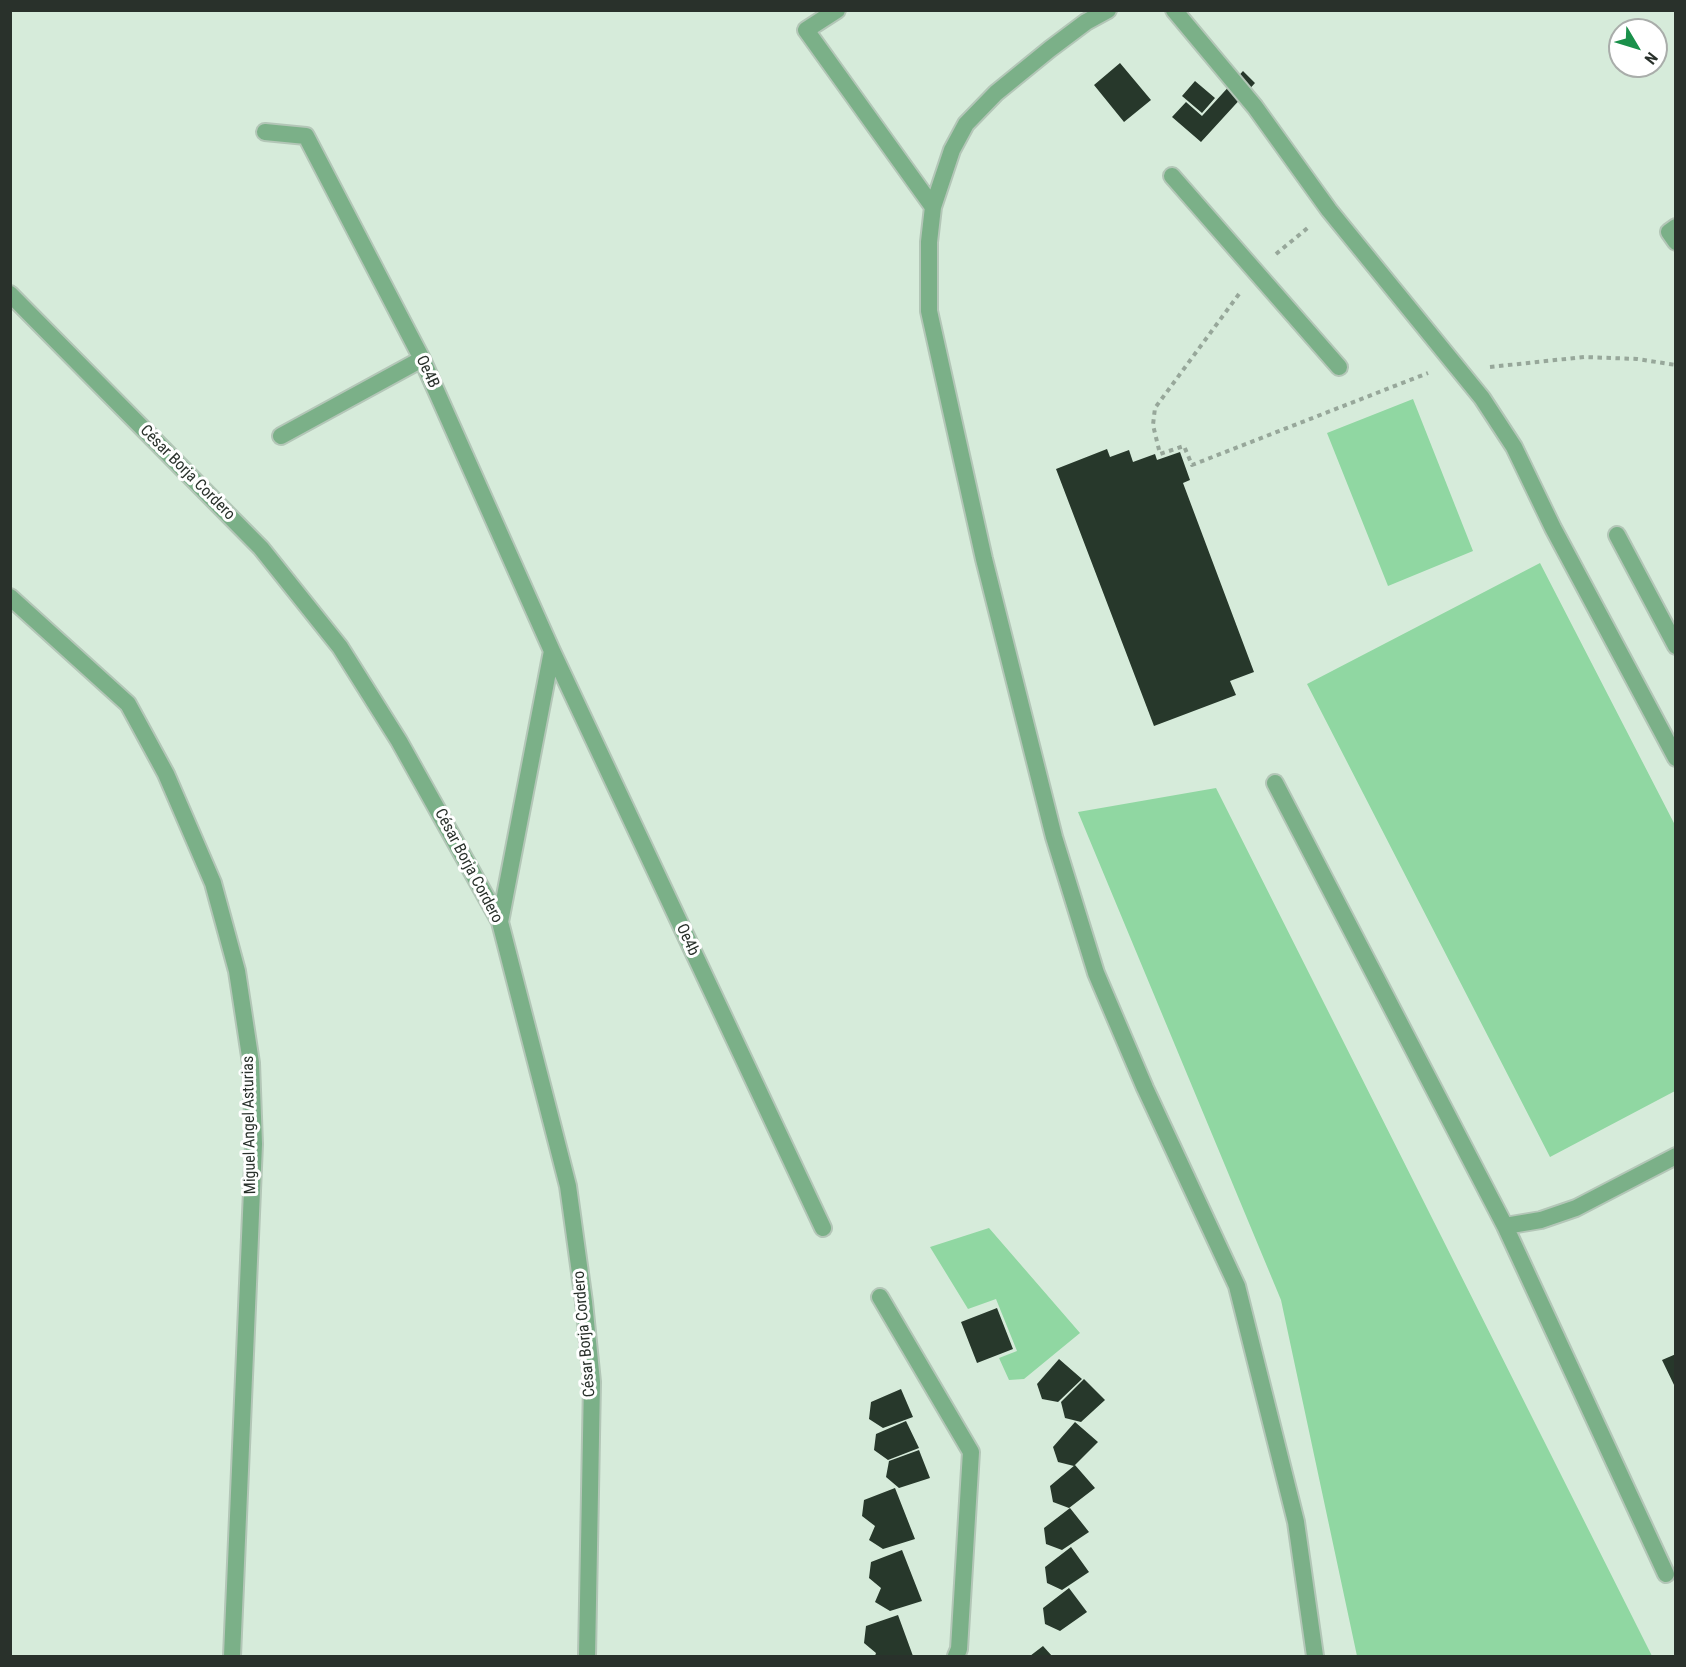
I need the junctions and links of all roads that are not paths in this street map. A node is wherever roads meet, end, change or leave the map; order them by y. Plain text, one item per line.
1 (837, 10) edge
2 (1108, 10) edge
3 (1174, 10) edge
4 (265, 132) dead end
5 (1172, 176) dead end
6 (933, 207) junction
7 (1676, 227) edge
8 (1676, 242) edge
9 (10, 294) edge
10 (422, 359) junction
11 (1339, 367) dead end
12 (281, 436) dead end
13 (1617, 535) dead end
14 (10, 597) edge
15 (1676, 646) edge
16 (552, 651) junction
17 (1676, 758) edge
18 (1275, 783) dead end
19 (500, 922) junction
20 (1676, 1156) edge
21 (1505, 1226) junction
22 (823, 1228) dead end
23 (880, 1297) dead end
24 (1666, 1574) dead end
25 (232, 1656) edge
26 (587, 1656) edge
27 (956, 1656) edge
28 (1315, 1656) edge

1 - 6 street
2 - 6 street
3 - 17 street
4 - 10 street, Oe4B
5 - 11 street
6 - 28 street
7 - 8 street
9 - 19 street, César Borja Cordero
10 - 12 street
10 - 16 street, Oe4B
13 - 15 street
14 - 25 street, Miguel Angel Asturias
16 - 19 street
16 - 22 street, Oe4b
18 - 21 street
19 - 26 street, César Borja Cordero
20 - 21 street
21 - 24 street
23 - 27 street

